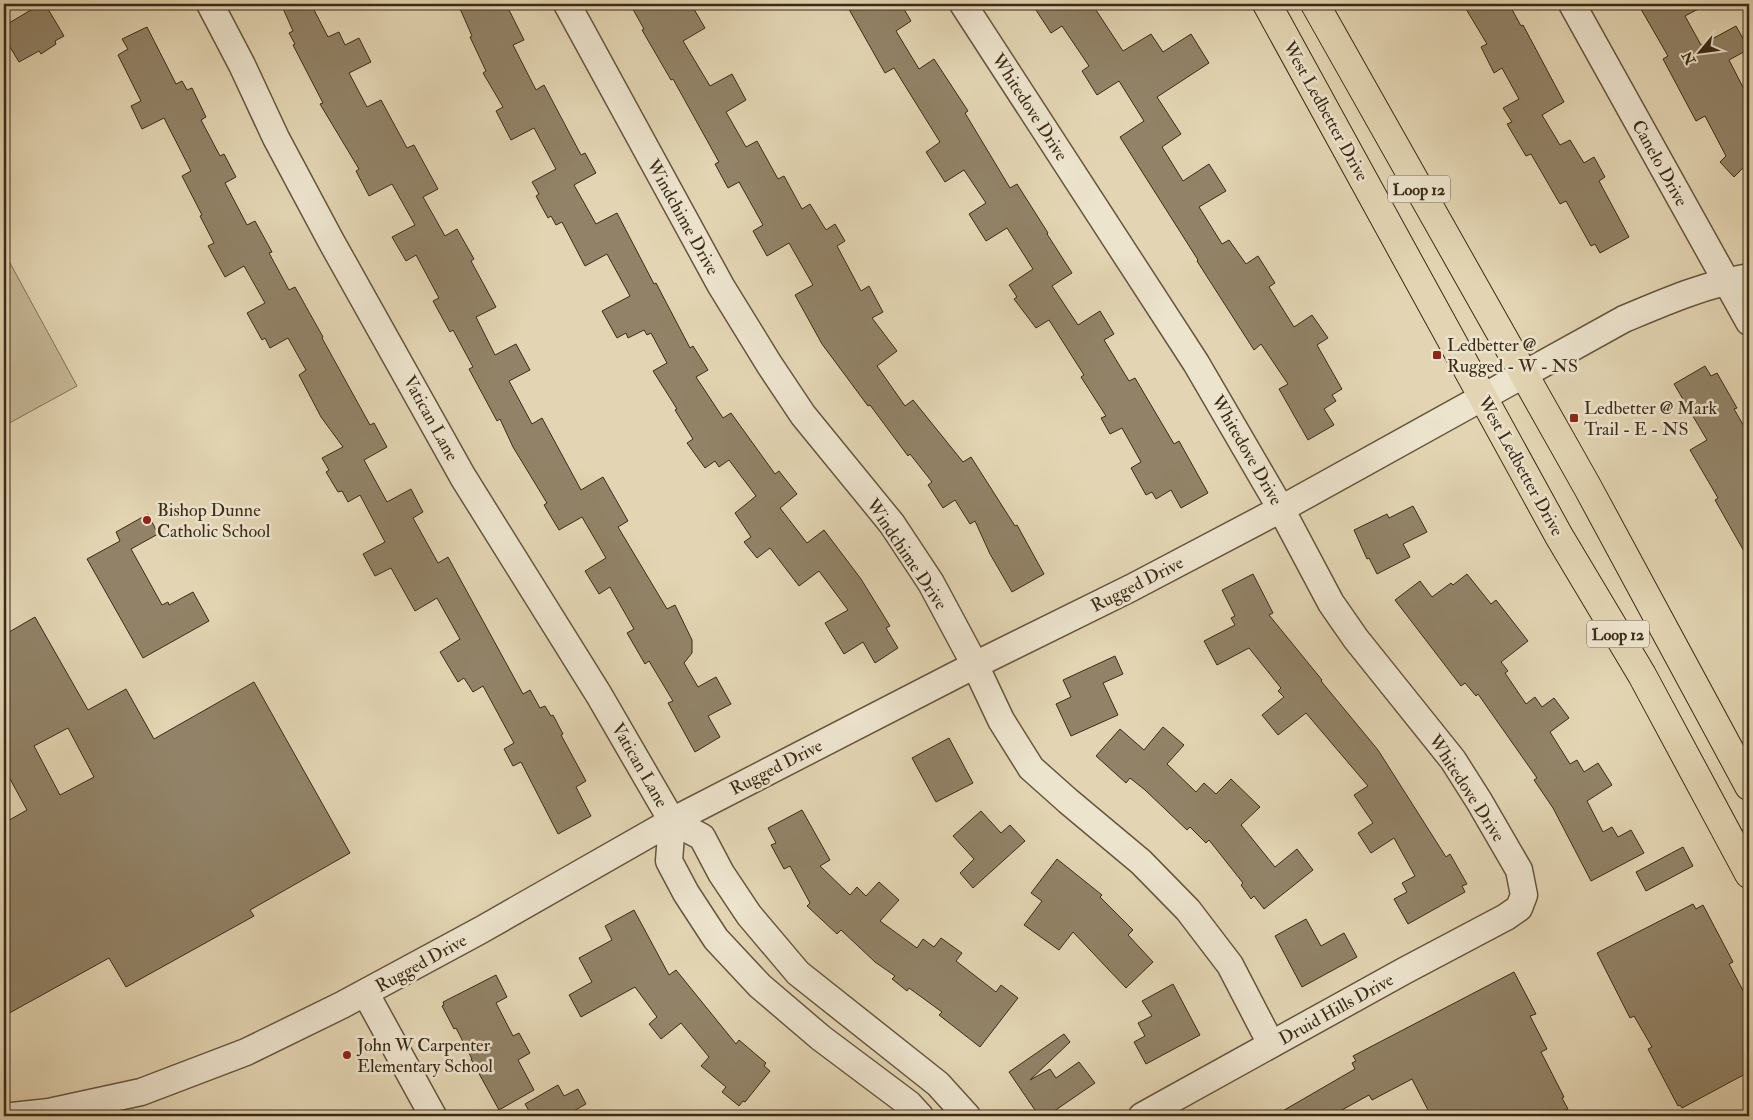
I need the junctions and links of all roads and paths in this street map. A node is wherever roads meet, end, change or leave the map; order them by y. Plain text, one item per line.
1 (210, 4) edge
2 (567, 4) edge
3 (963, 4) edge
4 (1267, 4) edge
5 (1315, 4) edge
6 (1572, 4) edge
7 (1738, 279) edge
8 (1749, 322) edge
9 (1524, 375) junction
10 (1483, 397) junction
11 (1282, 509) junction
12 (975, 665) junction
13 (1749, 786) edge
14 (672, 821) junction
15 (1749, 874) edge
16 (1524, 895) joint
17 (366, 994) junction
18 (1271, 1044) junction
19 (12, 1116) edge
20 (433, 1116) edge
21 (920, 1116) edge
22 (967, 1116) edge
23 (1142, 1116) edge

1 - 14 street, Vatican Lane
2 - 12 street, Windchime Drive
3 - 11 street, Whitedove Drive
4 - 10 main road, West Ledbetter Drive / Loop 12
5 - 9 main road, Loop 12
6 - 7 street, Canelo Drive
7 - 8 street, Canelo Drive
7 - 9 street, Rugged Drive
9 - 10 street, Rugged Drive
9 - 13 main road, Loop 12
10 - 11 street, Rugged Drive
10 - 15 main road, West Ledbetter Drive / Loop 12
11 - 12 street, Rugged Drive
11 - 16 street, Whitedove Drive
12 - 14 street, Rugged Drive
12 - 18 street, Windchime Drive
14 - 17 street, Rugged Drive
14 - 21 street, Vatican Lane
14 - 22 street, Vatican Lane
16 - 18 street, Druid Hills Drive
17 - 19 street, Rugged Drive
17 - 20 street
18 - 23 street, Druid Hills Drive

